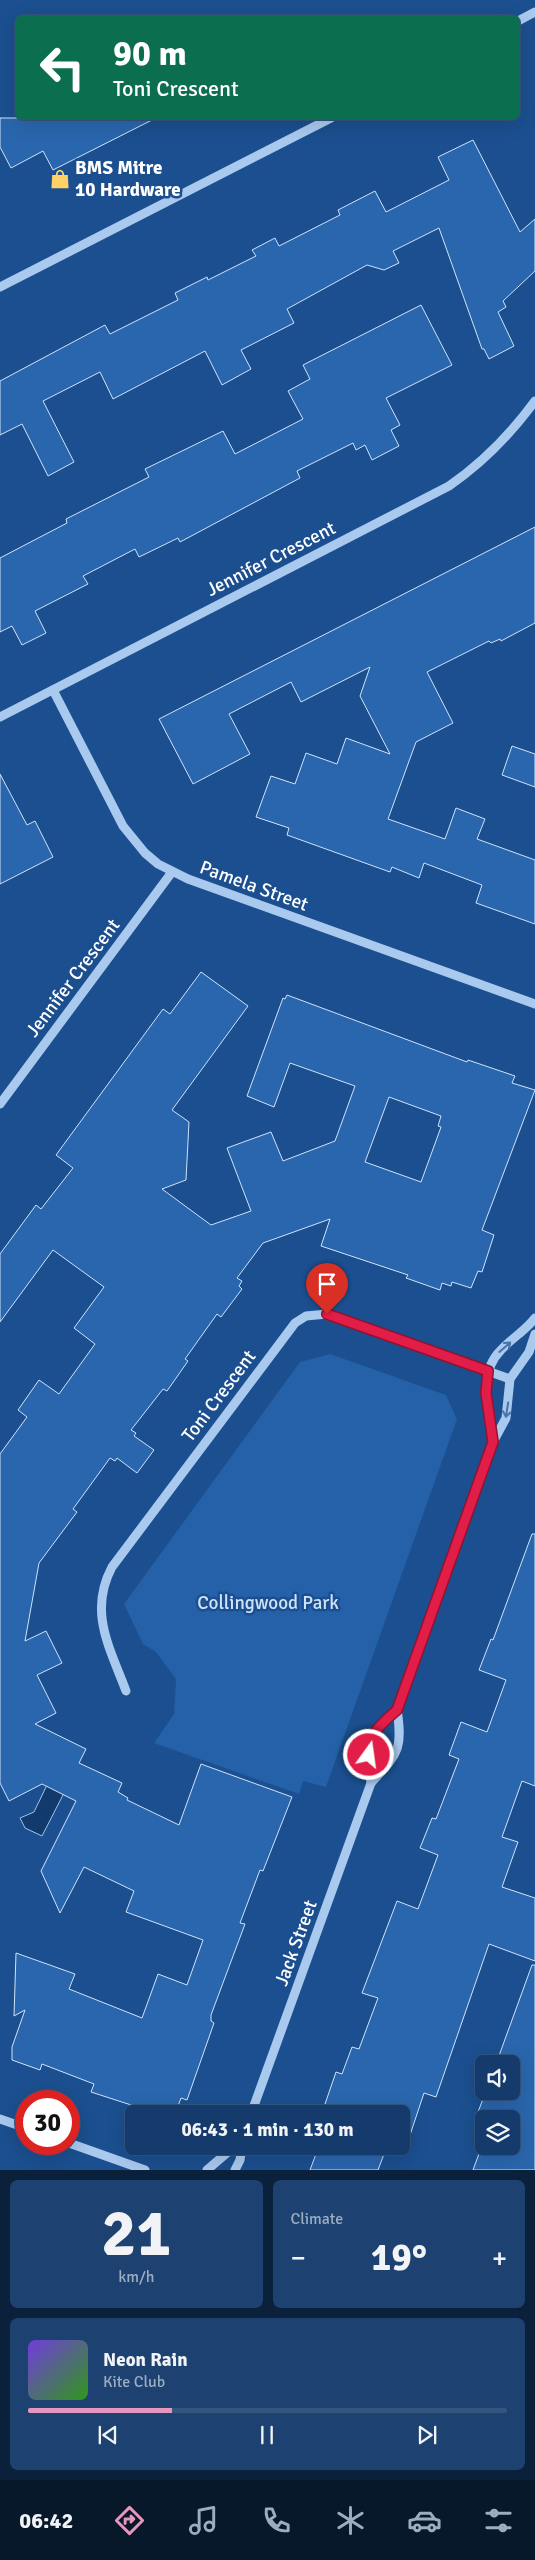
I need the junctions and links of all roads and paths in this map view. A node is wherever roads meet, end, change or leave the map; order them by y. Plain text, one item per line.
1 (535, 12) edge
2 (520, 21) edge
3 (327, 120) edge
4 (0, 287) edge
5 (535, 401) edge
6 (53, 690) junction
7 (0, 717) edge
8 (172, 872) junction
9 (535, 1004) edge
10 (0, 1104) edge
11 (535, 1318) edge
12 (535, 1334) edge
13 (488, 1371) junction
14 (510, 1379) junction
15 (493, 1442) junction
16 (126, 1691) dead end
17 (397, 1710) junction
18 (371, 1783) junction
19 (254, 2105) edge
20 (0, 2119) edge
21 (15, 2124) edge
22 (80, 2147) edge
23 (224, 2155) edge
24 (241, 2155) edge
25 (145, 2170) edge
26 (206, 2170) edge
27 (235, 2170) edge

1 - 2 street
3 - 4 street
5 - 6 street, Jennifer Crescent
6 - 7 street, Jennifer Crescent
6 - 8 street, Pamela Street
8 - 9 street, Pamela Street
8 - 10 street, Jennifer Crescent
13 -> 11 street, Jack Street
12 - 14 street, Jack Street
13 - 14 street, Toni Crescent
13 - 15 street, Jack Street
13 - 16 street, Toni Crescent
14 -> 15 street, Jack Street
15 - 17 street, Jack Street
17 - 18 street, Jack Street
17 - 18 street, Jack Street
18 - 19 street, Jack Street
20 - 21 street
22 - 25 street
23 - 26 street
24 - 27 street

